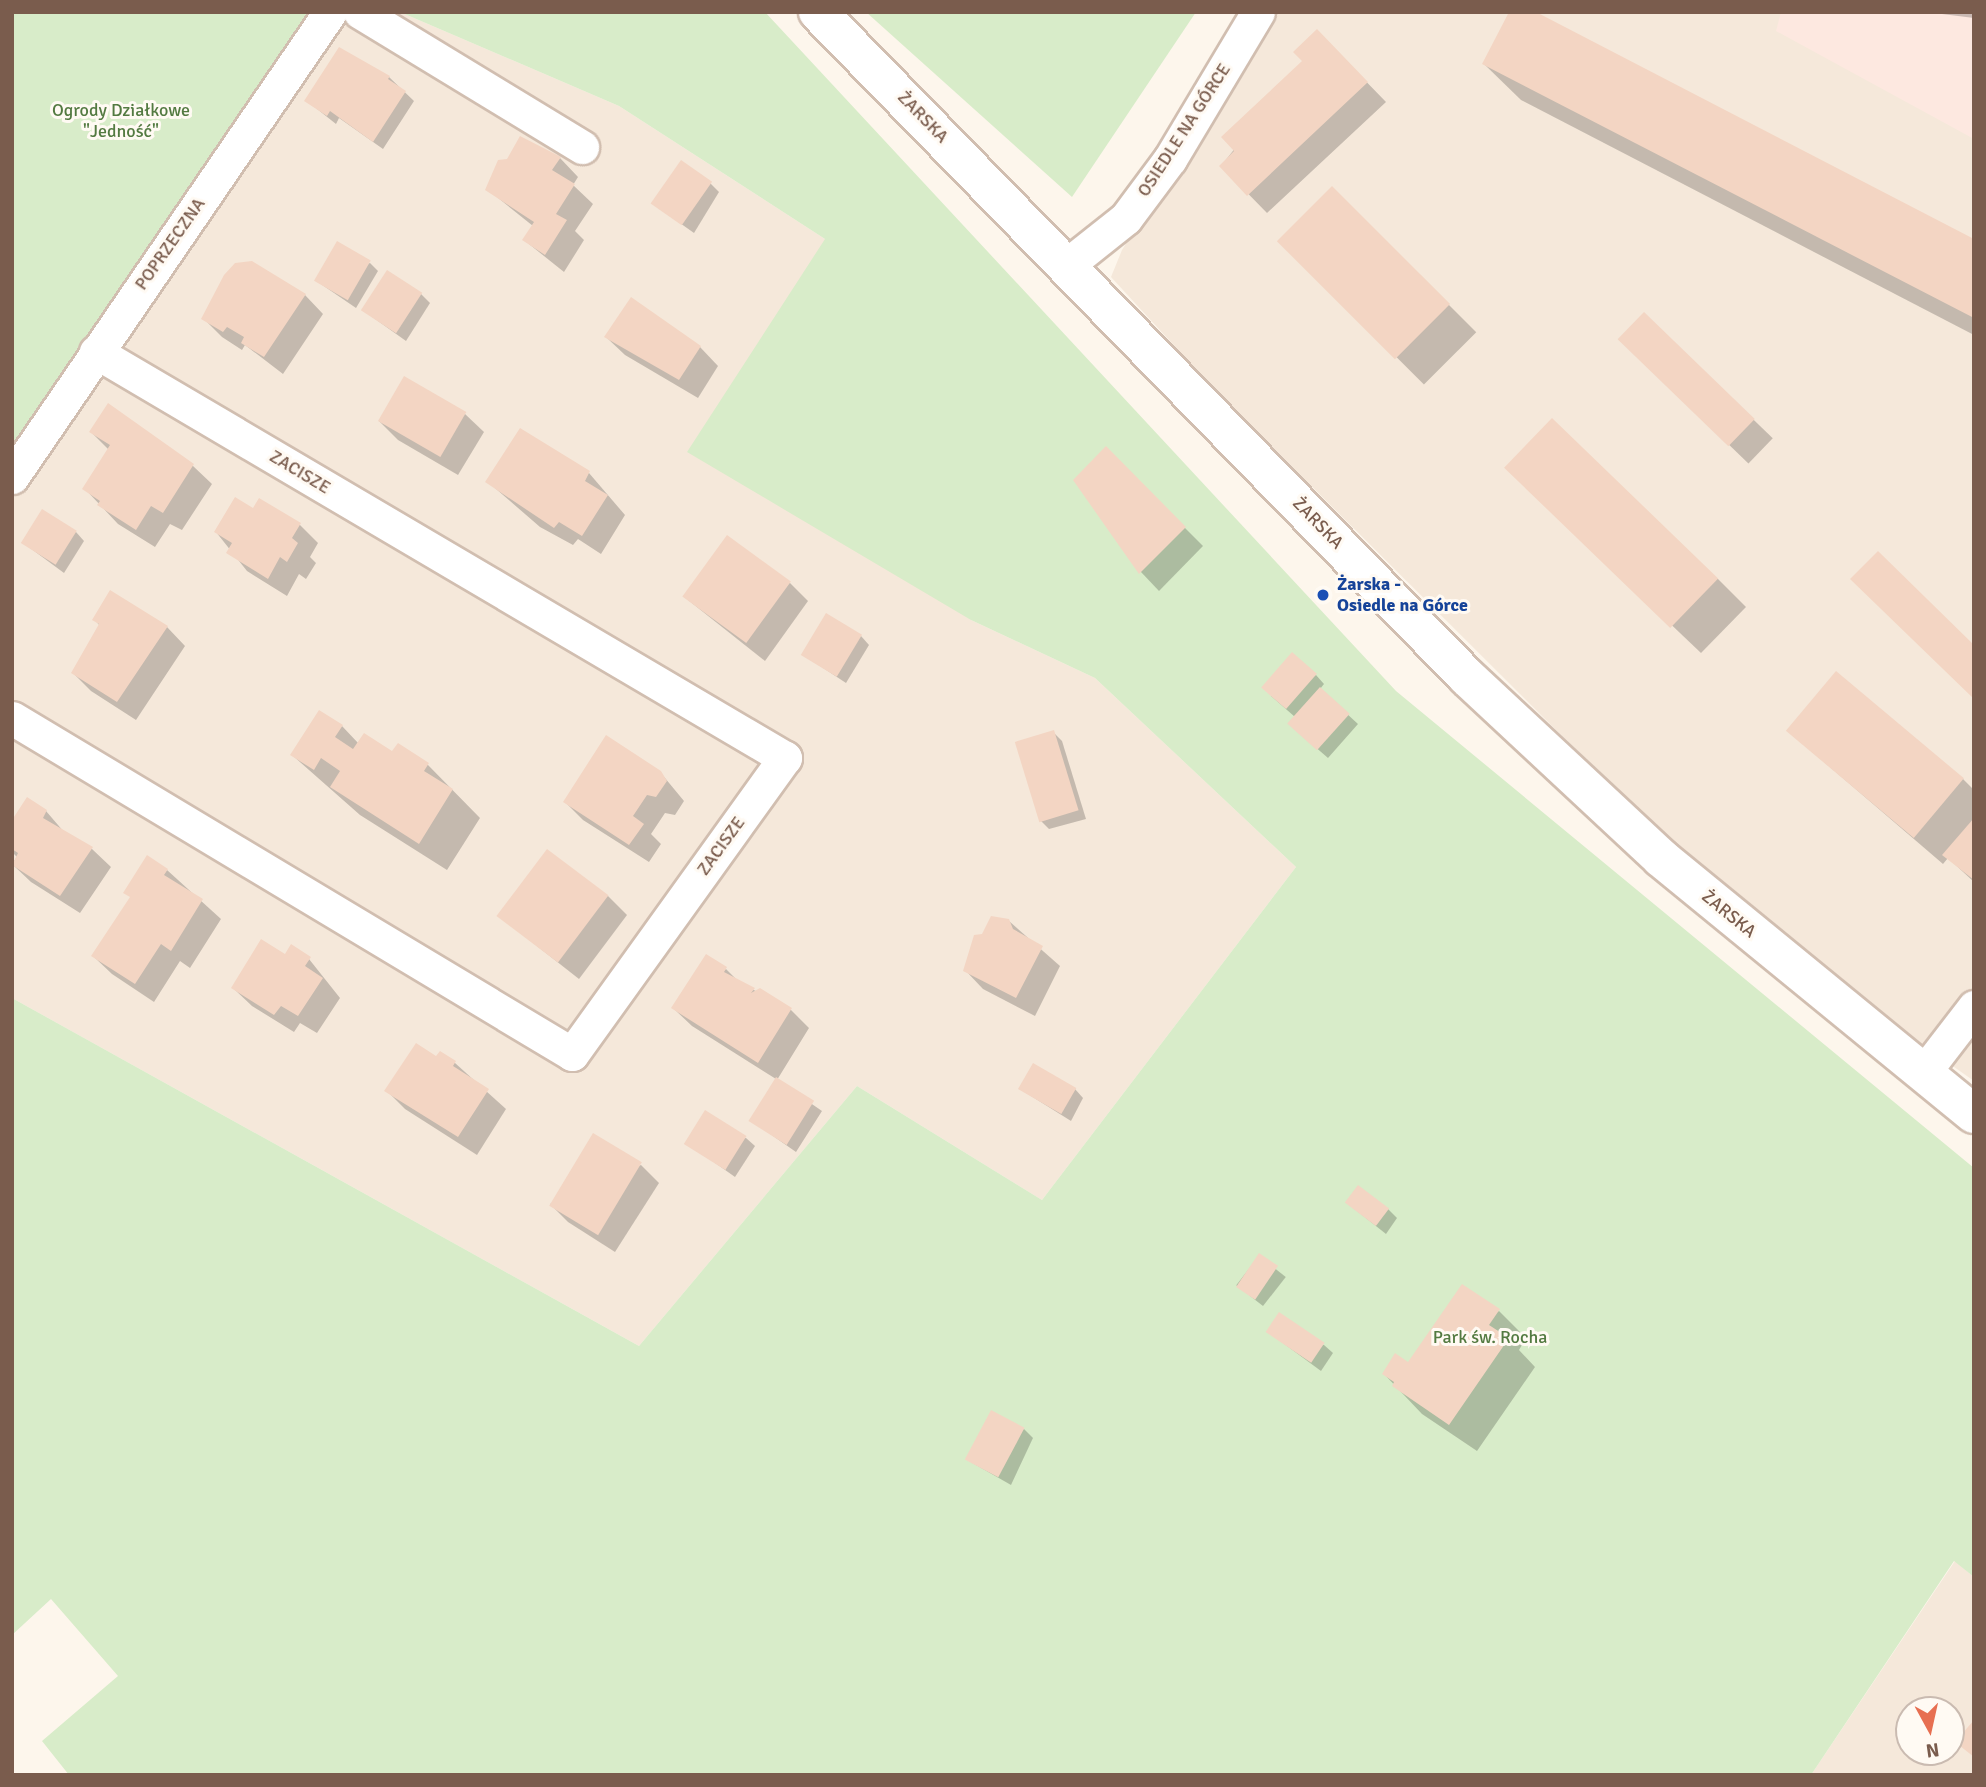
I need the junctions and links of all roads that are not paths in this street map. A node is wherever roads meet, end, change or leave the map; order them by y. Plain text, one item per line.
1 (330, 12) edge
2 (360, 12) edge
3 (818, 12) edge
4 (1258, 12) edge
5 (582, 147) dead end
6 (1068, 265) junction
7 (96, 352) junction
8 (12, 477) edge
9 (12, 718) edge
10 (1974, 1007) edge
11 (1924, 1072) junction
12 (1974, 1114) edge

1 - 7 street, POPRZECZNA
2 - 5 street
3 - 6 street, ŻARSKA
4 - 6 street, OSIEDLE NA GÓRCE
6 - 11 street, ŻARSKA
7 - 8 street, POPRZECZNA
7 - 9 street, ZACISZE
10 - 11 street
11 - 12 street, ŻARSKA

